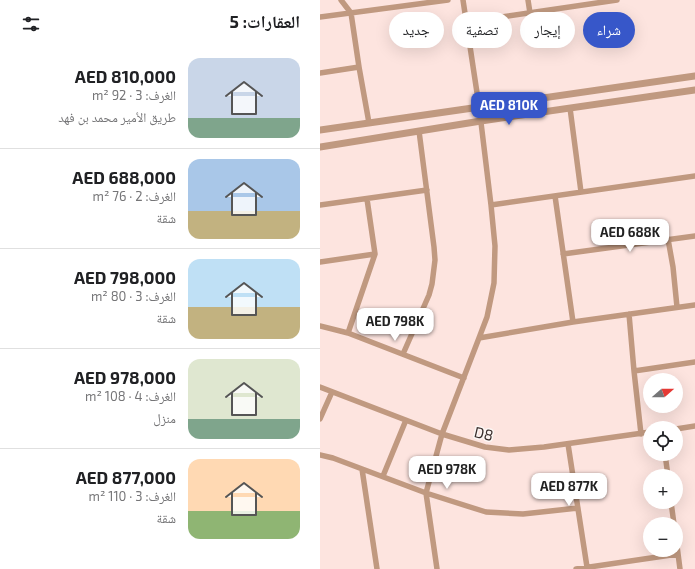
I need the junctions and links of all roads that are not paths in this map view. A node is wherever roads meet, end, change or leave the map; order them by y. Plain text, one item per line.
1 (341, 0) edge
2 (399, 0) edge
3 (448, 0) edge
4 (464, 0) edge
5 (528, 0) edge
6 (617, 0) edge
7 (402, 6) junction
8 (466, 12) edge
9 (530, 12) edge
10 (537, 12) edge
11 (351, 13) junction
12 (320, 17) edge
13 (471, 48) edge
14 (359, 67) junction
15 (320, 72) edge
16 (695, 76) edge
17 (695, 90) edge
18 (479, 106) junction
19 (570, 108) junction
20 (481, 121) junction
21 (369, 123) junction
22 (320, 130) edge
23 (419, 131) junction
24 (320, 147) edge
25 (695, 176) edge
26 (427, 190) junction
27 (580, 192) junction
28 (555, 196) junction
29 (367, 199) junction
30 (320, 205) edge
31 (491, 205) junction
32 (695, 236) edge
33 (668, 239) junction
34 (375, 254) junction
35 (563, 254) junction
36 (320, 262) edge
37 (695, 305) edge
38 (677, 308) junction
39 (629, 314) junction
40 (573, 322) junction
41 (320, 326) edge
42 (348, 333) junction
43 (480, 338) junction
44 (403, 354) junction
45 (695, 362) edge
46 (634, 371) junction
47 (464, 378) junction
48 (320, 387) edge
49 (332, 392) junction
50 (320, 419) edge
51 (406, 420) junction
52 (695, 426) edge
53 (683, 427) edge
54 (442, 434) junction
55 (641, 434) joint
56 (568, 444) junction
57 (320, 455) edge
58 (362, 468) junction
59 (382, 476) junction
60 (426, 493) junction
61 (578, 508) junction
62 (658, 557) edge
63 (678, 557) edge
64 (587, 568) junction
65 (377, 569) edge
66 (437, 569) edge
67 (576, 569) edge
68 (680, 569) edge

1 - 11 street
2 - 7 street
3 - 7 street
4 - 8 street
5 - 9 street
6 - 10 street
7 - 11 street
11 - 12 street
11 - 14 street
13 - 18 street
14 - 15 street
14 - 21 street
16 - 18 street
17 - 19 street
18 - 20 street
18 - 21 street
19 - 20 street
19 - 27 street
20 - 23 street
20 - 31 street
21 - 22 street
23 - 24 street
23 - 26 street
25 - 27 street
26 - 29 street
26 - 44 street
27 - 28 street
28 - 31 street
28 - 35 street
29 - 30 street
29 - 34 street
31 - 43 street
32 - 33 street
33 - 35 street
33 - 38 street
34 - 36 street
34 - 42 street
35 - 40 street
37 - 38 street
38 - 39 street
39 - 40 street
39 - 46 street
40 - 43 street
41 - 42 street
42 - 44 street
43 - 47 street
44 - 47 street
45 - 46 street
46 - 55 street
47 - 54 street
48 - 49 street, D8
49 - 50 street
49 - 51 street, D8
51 - 54 street, D8
51 - 59 street
52 - 53 street
54 - 56 street, D8
54 - 60 street
55 - 56 street, D8
56 - 61 street
57 - 58 street
58 - 59 street
58 - 65 street
59 - 60 street
60 - 61 street
60 - 66 street
61 - 64 street
62 - 64 street
63 - 68 street
64 - 67 street

